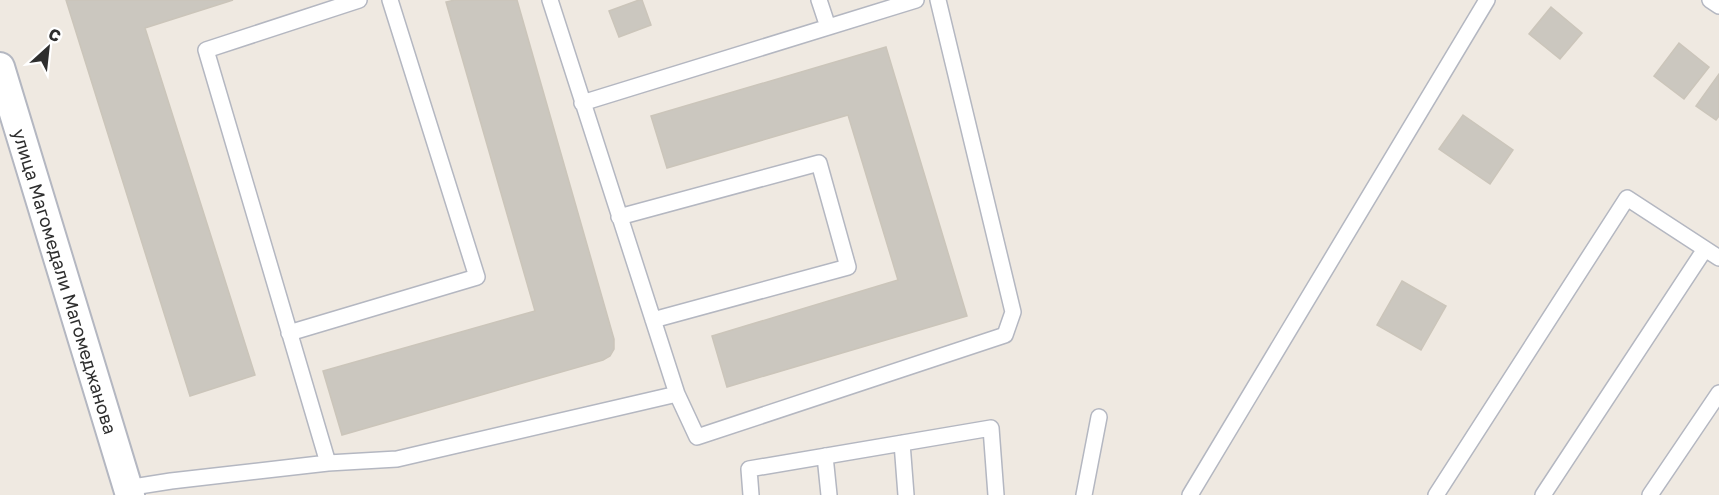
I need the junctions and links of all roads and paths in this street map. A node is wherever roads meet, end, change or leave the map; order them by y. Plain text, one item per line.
1 (359, 0) edge
2 (390, 0) edge
3 (551, 0) edge
4 (819, 0) edge
5 (916, 0) edge
6 (938, 0) edge
7 (1487, 0) edge
8 (1710, 0) edge
9 (1719, 6) edge
10 (828, 27) junction
11 (0, 67) edge
12 (582, 103) junction
13 (619, 218) junction
14 (1705, 249) junction
15 (1719, 258) edge
16 (653, 320) junction
17 (289, 333) junction
18 (1719, 393) edge
19 (677, 394) junction
20 (1099, 417) dead end
21 (902, 443) junction
22 (825, 456) junction
23 (328, 463) junction
24 (128, 491) edge
25 (751, 495) edge
26 (828, 495) edge
27 (906, 495) edge
28 (996, 495) edge
29 (1084, 495) edge
30 (1190, 495) edge
31 (1436, 495) edge
32 (1543, 495) edge
33 (1650, 495) edge

1 - 17 lane
2 - 17 lane
3 - 12 lane
4 - 10 lane
5 - 10 lane
6 - 19 lane
7 - 30 lane
8 - 9 lane
10 - 12 lane
11 - 24 street, улица Магомедали Магомеджановa
12 - 13 lane
13 - 16 lane
13 - 16 lane
14 - 15 lane
14 - 31 lane
14 - 32 lane
16 - 19 lane
17 - 23 lane
18 - 33 lane
19 - 23 lane
20 - 29 lane
21 - 22 lane
21 - 27 lane
21 - 28 lane
22 - 25 lane
22 - 26 lane
23 - 24 lane

